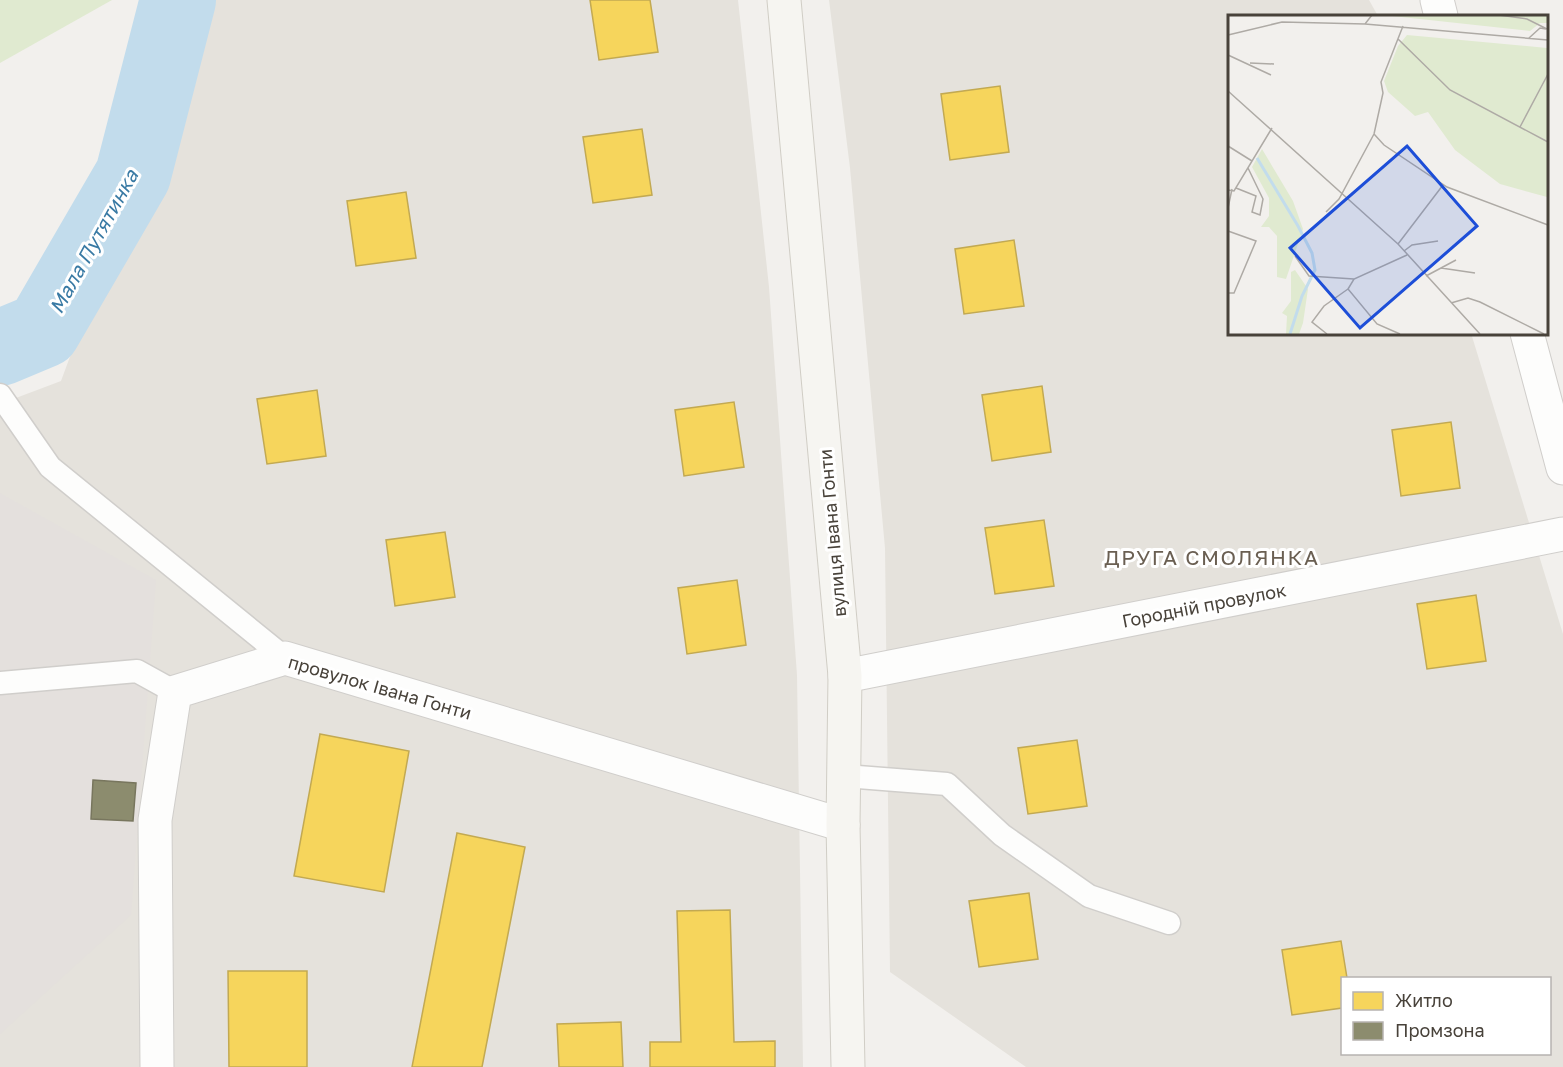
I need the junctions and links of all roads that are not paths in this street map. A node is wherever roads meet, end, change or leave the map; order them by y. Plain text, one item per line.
1 (784, 0) edge
2 (1437, 0) edge
3 (1441, 15) edge
4 (1527, 334) edge
5 (0, 395) edge
6 (1563, 468) edge
7 (1563, 534) edge
8 (285, 658) junction
9 (844, 676) junction
10 (0, 683) edge
11 (175, 692) junction
12 (845, 776) junction
13 (843, 825) junction
14 (1169, 923) dead end
15 (157, 1067) edge
16 (848, 1067) edge

1 - 9 street, вулиця Івана Гонти
2 - 3 street
4 - 6 street
5 - 8 lane
7 - 9 street, Городній провулок
8 - 11 street, провулок Івана Гонти
8 - 13 street, провулок Івана Гонти
9 - 12 street, вулиця Івана Гонти
10 - 11 lane
11 - 15 street
12 - 13 street, вулиця Івана Гонти
12 - 14 lane
13 - 16 street, вулиця Івана Гонти

